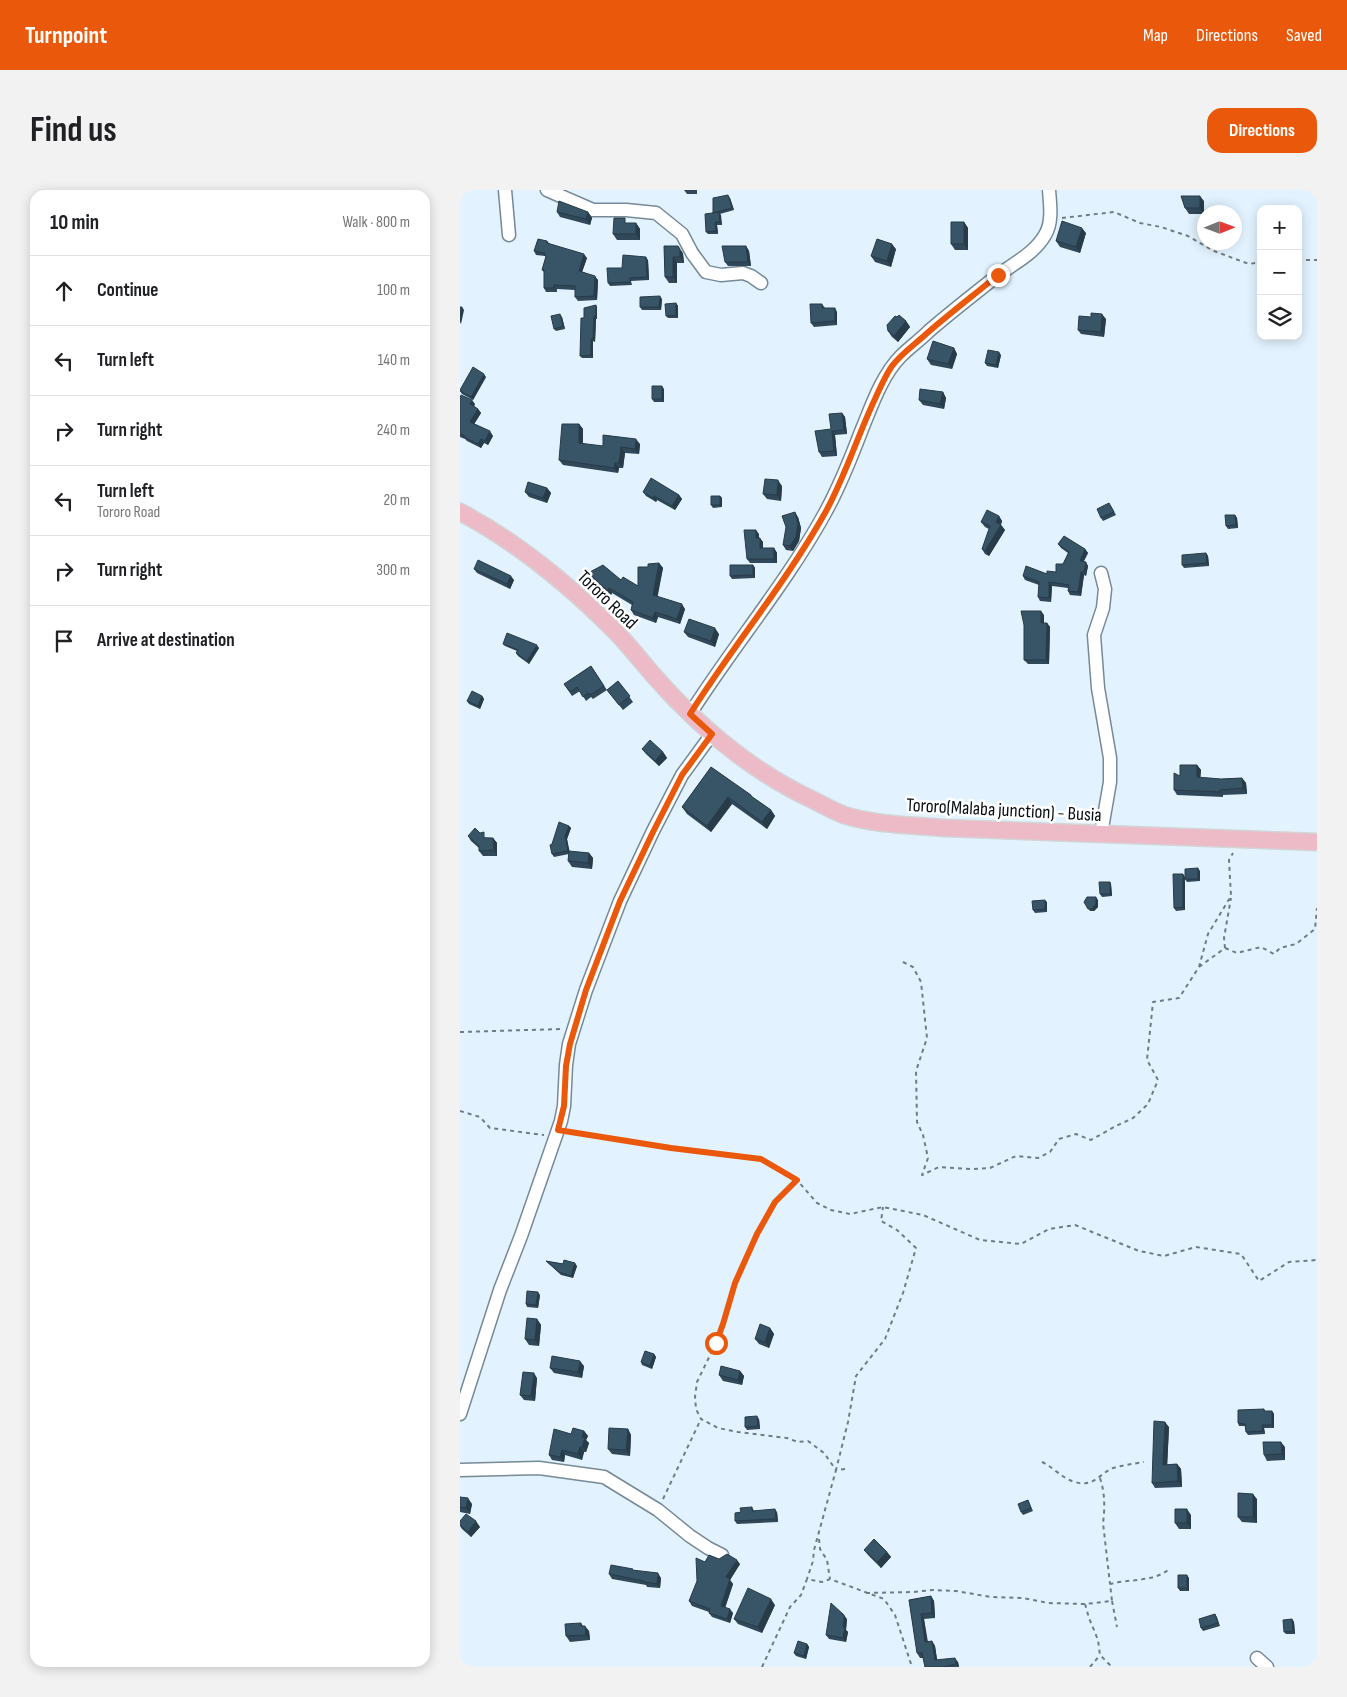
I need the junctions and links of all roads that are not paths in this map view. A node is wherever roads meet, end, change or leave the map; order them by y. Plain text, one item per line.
1 (505, 190) edge
2 (547, 190) edge
3 (1049, 190) edge
4 (509, 236) dead end
5 (761, 282) dead end
6 (460, 512) edge
7 (1101, 573) dead end
8 (690, 714) junction
9 (712, 734) junction
10 (1102, 834) junction
11 (1317, 842) edge
12 (460, 1414) edge
13 (460, 1470) edge
14 (722, 1555) edge
15 (1257, 1658) dead end
16 (1267, 1667) edge

1 - 4 street
2 - 5 street
3 - 8 street
6 - 8 main road, Tororo Road
7 - 10 street
8 - 9 main road, Tororo Road
9 - 10 main road, Tororo(Malaba junction) - Busia
9 - 12 street
10 - 11 main road, Tororo(Malaba junction) - Busia
13 - 14 street
15 - 16 street

